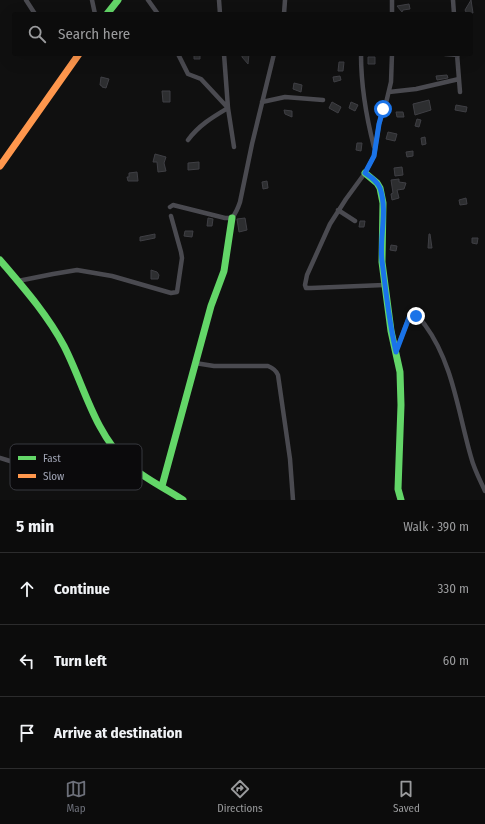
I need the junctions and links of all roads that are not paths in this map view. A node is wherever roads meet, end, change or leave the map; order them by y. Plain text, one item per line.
1 (26, 0) edge
2 (92, 0) edge
3 (118, 0) edge
4 (148, 0) edge
5 (219, 0) edge
6 (285, 0) edge
7 (392, 0) edge
8 (453, 0) edge
9 (34, 12) edge
10 (95, 12) edge
11 (109, 12) edge
12 (157, 12) edge
13 (220, 12) edge
14 (284, 12) edge
15 (392, 12) edge
16 (454, 12) edge
17 (79, 56) edge
18 (179, 56) edge
19 (224, 56) edge
20 (274, 56) edge
21 (361, 56) edge
22 (392, 56) edge
23 (457, 56) edge
24 (459, 79) junction
25 (389, 92) junction
26 (460, 92) dead end
27 (323, 100) dead end
28 (262, 102) junction
29 (228, 108) junction
30 (188, 140) dead end
31 (234, 147) dead end
32 (375, 149) junction
33 (0, 166) edge
34 (365, 173) junction
35 (170, 207) dead end
36 (338, 210) junction
37 (171, 216) dead end
38 (232, 218) junction
39 (355, 221) dead end
40 (0, 260) edge
41 (18, 281) junction
42 (384, 285) junction
43 (396, 352) junction
44 (195, 363) junction
45 (113, 444) edge
46 (0, 458) edge
47 (10, 461) dead end
48 (142, 472) edge
49 (162, 486) junction
50 (485, 491) edge
51 (183, 500) edge
52 (293, 500) edge
53 (401, 500) edge

1 - 9 street
2 - 10 street
3 - 11 street
4 - 12 street
5 - 13 street
6 - 14 street
7 - 15 street
8 - 16 street
17 - 33 street
18 - 29 street
19 - 29 street
20 - 28 street
21 - 32 street
22 - 25 street
23 - 24 street
24 - 25 street
24 - 26 street
25 - 32 street
27 - 28 street
28 - 38 street
29 - 30 street
29 - 31 street
32 - 34 street
34 - 36 street
34 - 42 street
35 - 38 street
36 - 39 street
36 - 42 street
37 - 41 street
38 - 44 street
40 - 41 street
41 - 45 street
42 - 43 street
43 - 50 street
43 - 53 street
44 - 49 street
44 - 52 street
46 - 47 street
48 - 49 street
49 - 51 street

